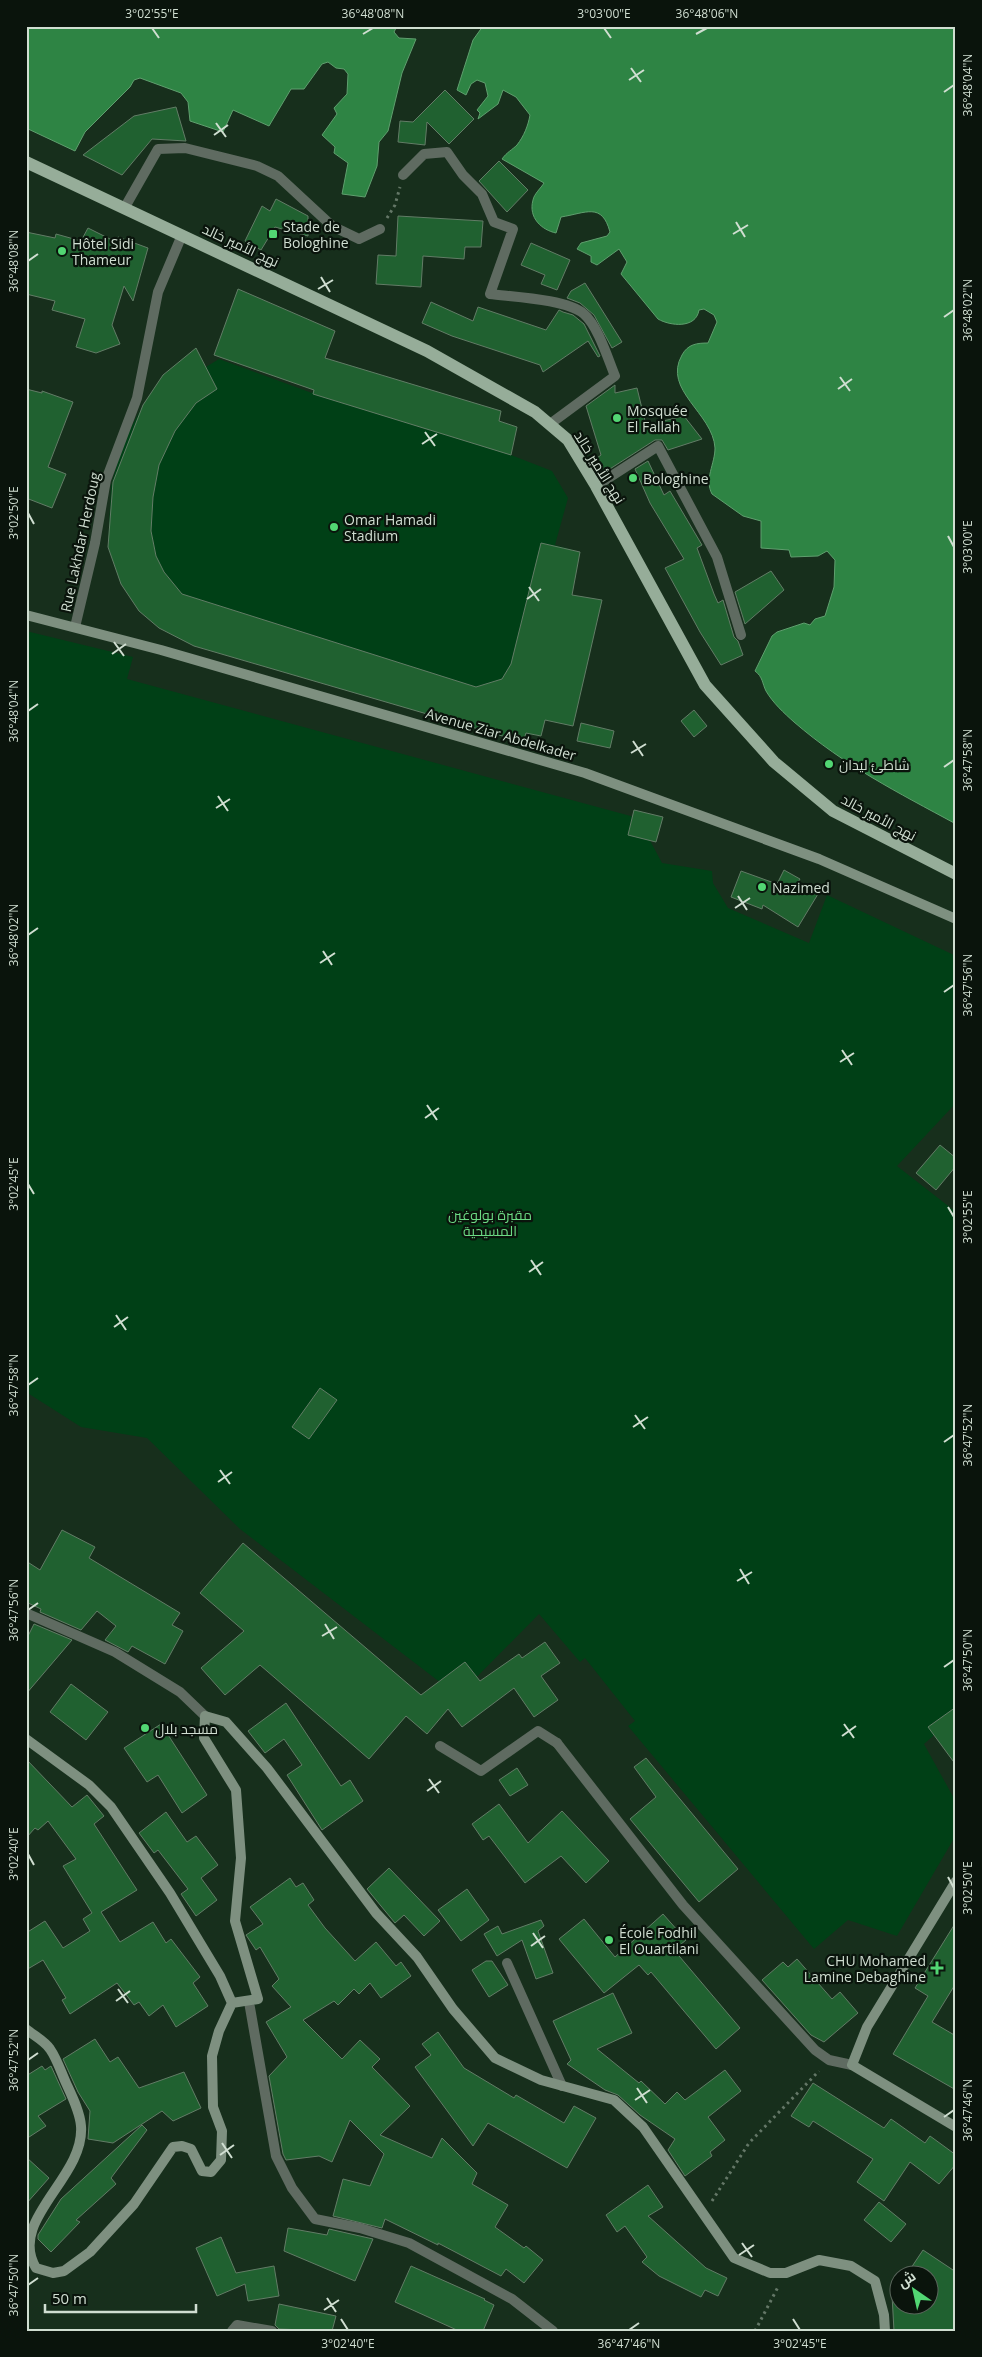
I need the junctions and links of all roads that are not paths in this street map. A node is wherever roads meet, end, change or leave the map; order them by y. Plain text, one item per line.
1 (26, 162) edge
2 (403, 175) road end
3 (125, 207) junction
4 (380, 229) road end
5 (182, 234) junction
6 (550, 424) junction
7 (596, 486) junction
8 (26, 615) edge
9 (75, 627) junction
10 (741, 636) dead end
11 (956, 874) edge
12 (956, 919) edge
13 (26, 1613) edge
14 (205, 1716) junction
15 (26, 1739) edge
16 (440, 1746) dead end
17 (956, 1881) edge
18 (507, 1964) dead end
19 (249, 2002) junction
20 (232, 2003) junction
21 (26, 2029) edge
22 (852, 2065) junction
23 (562, 2086) junction
24 (956, 2127) edge
25 (232, 2331) edge
26 (272, 2331) edge
27 (553, 2331) edge
28 (885, 2331) edge

1 - 3 main road, نهج الأمير خالد
2 - 6 street
3 - 4 street
3 - 5 main road, نهج الأمير خالد
5 - 6 main road, نهج الأمير خالد
5 - 9 street, Rue Lakhdar Herdoug
6 - 7 main road, نهج الأمير خالد
7 - 10 street
7 - 11 main road, نهج الأمير خالد
8 - 9 street, Avenue Ziar Abdelkader
9 - 12 street, Avenue Ziar Abdelkader
13 - 14 street
14 - 19 street
14 - 23 street
15 - 20 street
16 - 22 street
17 - 22 street
18 - 23 street
19 - 20 street
19 - 27 street
20 - 21 street
22 - 24 street
23 - 28 street
25 - 26 street

